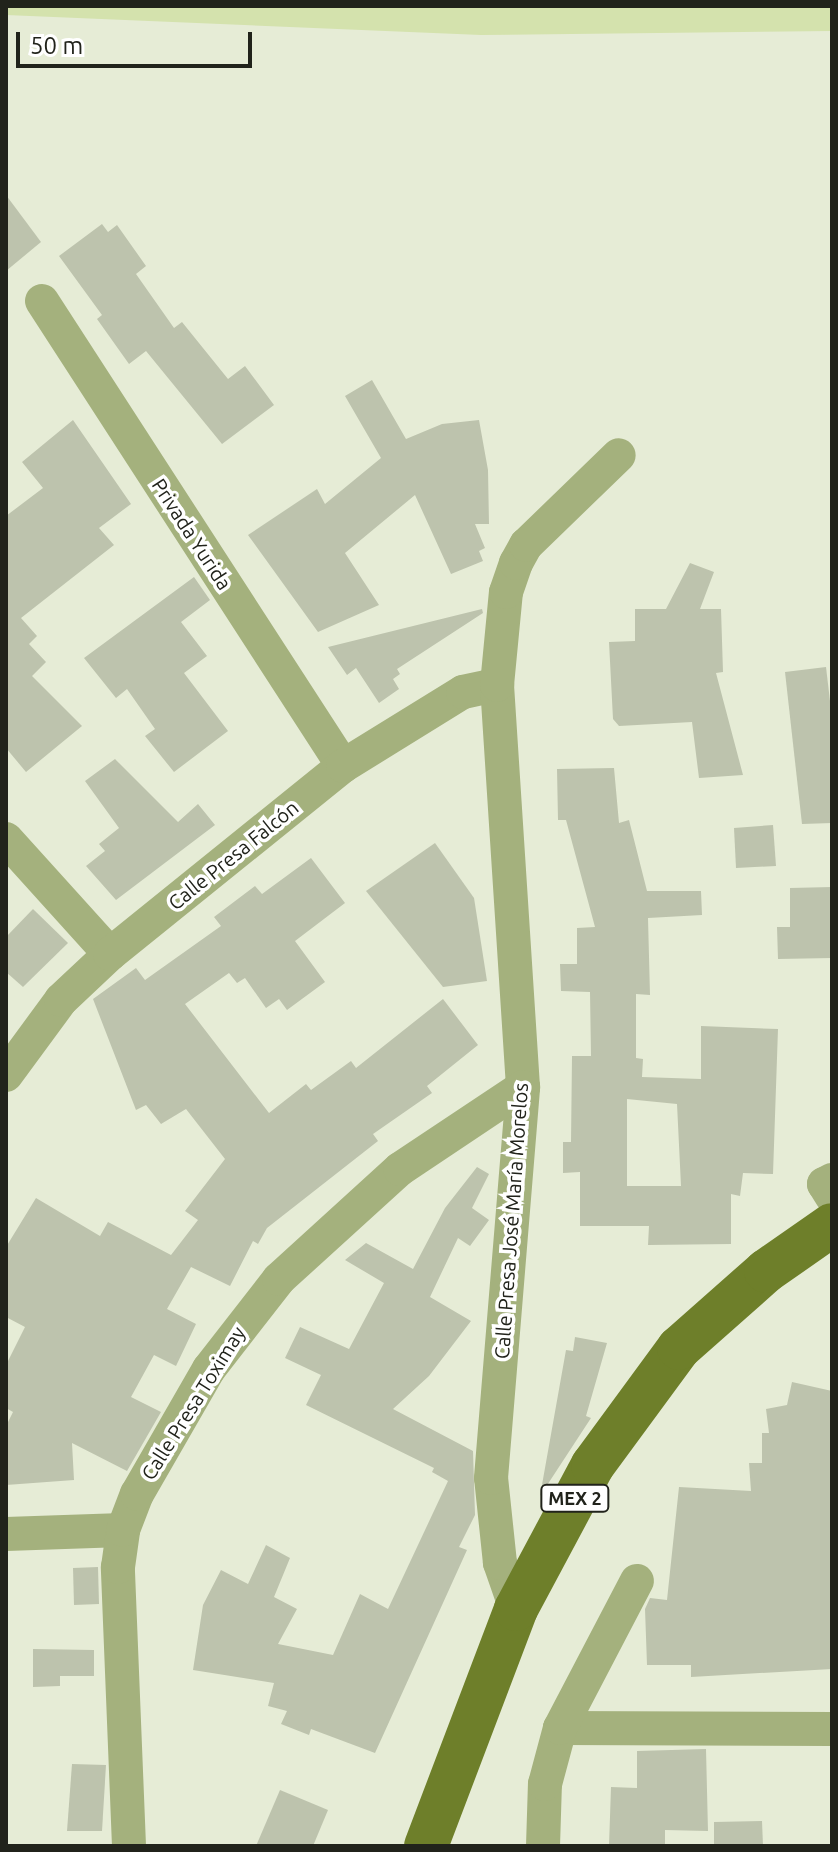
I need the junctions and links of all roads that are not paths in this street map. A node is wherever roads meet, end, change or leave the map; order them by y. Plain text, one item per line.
1 (42, 301) dead end
2 (619, 455) dead end
3 (497, 685) junction
4 (343, 766) junction
5 (6, 839) edge
6 (110, 954) junction
7 (6, 1075) edge
8 (523, 1087) junction
9 (832, 1180) edge
10 (832, 1197) edge
11 (832, 1225) edge
12 (123, 1530) junction
13 (6, 1534) edge
14 (637, 1581) dead end
15 (516, 1609) junction
16 (560, 1728) junction
17 (832, 1729) edge
18 (129, 1846) edge
19 (426, 1846) edge
20 (543, 1846) edge

1 - 4 street, Privada Yurida
2 - 3 street, Calle Presa José María Morelos
3 - 4 street, Calle Presa Falcón
3 - 8 street, Calle Presa José María Morelos
4 - 6 street, Calle Presa Falcón
5 - 6 street
6 - 7 street, Calle Presa Falcón
8 - 12 street, Calle Presa Toximay
8 - 15 street, Calle Presa José María Morelos
9 - 10 street
11 - 15 main road, MEX 2
12 - 13 street
12 - 18 street, Calle Presa Toximay
14 - 16 street
15 - 19 main road, MEX 2
16 - 17 street
16 - 20 street

